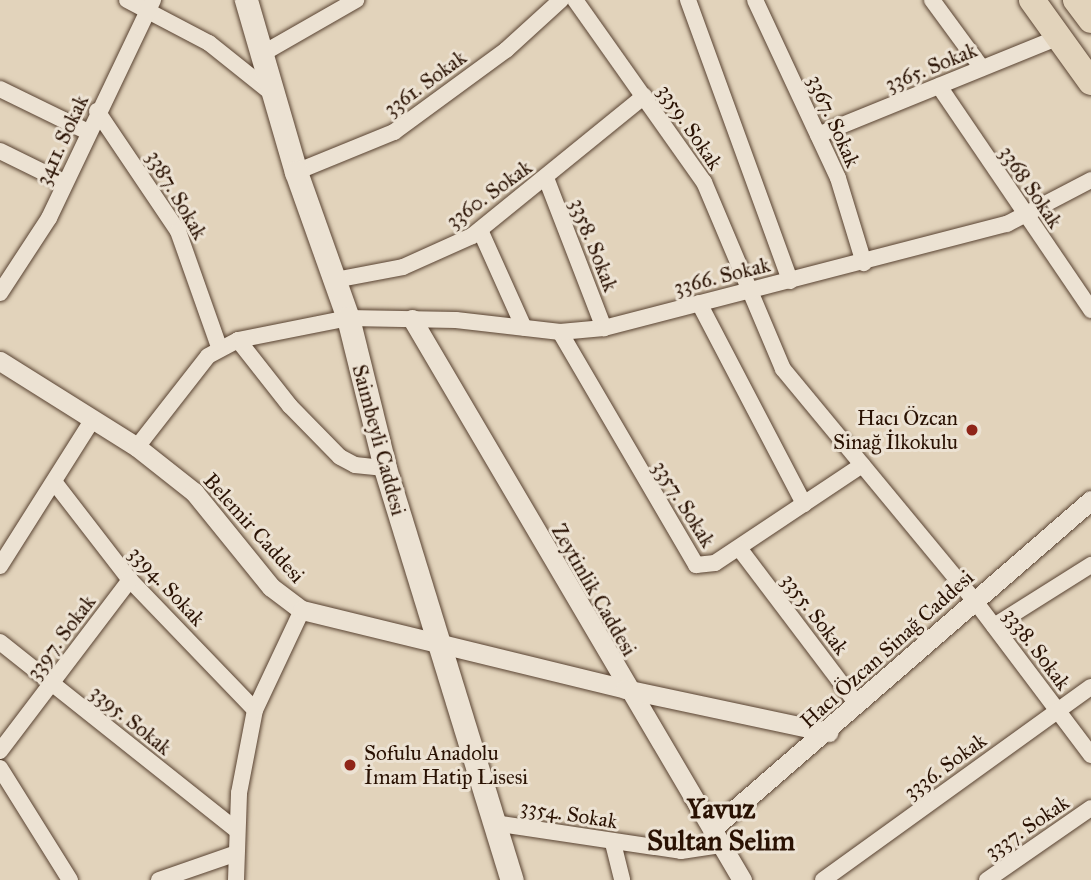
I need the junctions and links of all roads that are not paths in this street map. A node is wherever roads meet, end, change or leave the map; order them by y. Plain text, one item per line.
1 (127, 0) edge
2 (246, 0) edge
3 (356, 0) edge
4 (561, 0) edge
5 (575, 0) edge
6 (688, 0) edge
7 (755, 0) edge
8 (932, 0) edge
9 (1032, 0) edge
10 (1076, 0) edge
11 (151, 5) edge
12 (1091, 20) edge
13 (1059, 37) junction
14 (260, 55) junction
15 (982, 68) junction
16 (1091, 82) edge
17 (939, 86) junction
18 (0, 89) edge
19 (273, 94) junction
20 (644, 96) junction
21 (97, 111) junction
22 (88, 132) junction
23 (818, 135) junction
24 (0, 151) edge
25 (296, 172) junction
26 (546, 178) junction
27 (1091, 180) edge
28 (65, 183) junction
29 (1025, 218) junction
30 (480, 230) junction
31 (864, 262) junction
32 (335, 280) junction
33 (790, 281) junction
34 (751, 290) junction
35 (0, 292) edge
36 (699, 303) junction
37 (1091, 310) edge
38 (348, 318) junction
39 (412, 319) junction
40 (524, 328) junction
41 (604, 328) junction
42 (560, 332) junction
43 (238, 340) junction
44 (219, 346) junction
45 (0, 361) edge
46 (93, 419) junction
47 (137, 447) junction
48 (862, 465) junction
49 (385, 468) junction
50 (55, 484) junction
51 (1091, 500) edge
52 (804, 504) junction
53 (739, 548) junction
54 (1091, 565) edge
55 (0, 566) edge
56 (130, 580) junction
57 (975, 601) junction
58 (302, 610) junction
59 (994, 626) junction
60 (0, 642) edge
61 (437, 645) junction
62 (52, 683) junction
63 (1091, 687) edge
64 (625, 689) junction
65 (857, 704) junction
66 (255, 710) junction
67 (1058, 710) junction
68 (828, 732) junction
69 (0, 751) edge
70 (1091, 755) edge
71 (0, 768) edge
72 (1091, 808) edge
73 (494, 823) junction
74 (236, 830) junction
75 (716, 837) junction
76 (612, 843) junction
77 (234, 854) junction
78 (70, 880) edge
79 (159, 880) edge
80 (236, 880) edge
81 (512, 880) edge
82 (622, 880) edge
83 (742, 880) edge
84 (823, 880) edge
85 (987, 880) edge

1 - 11 street
2 - 14 main road, Saimbeyli Caddesi
3 - 14 street
4 - 25 street, 3361. Sokak
5 - 20 street, 3359. Sokak
6 - 33 street
7 - 23 street, 3367. Sokak
8 - 15 street
9 - 13 highway
10 - 12 highway
11 - 19 street
11 - 21 street, 3411. Sokak
13 - 15 street, 3365. Sokak
13 - 16 highway
14 - 19 main road, Saimbeyli Caddesi
15 - 17 street, 3365. Sokak
17 - 23 street, 3365. Sokak
17 - 29 street, 3368 Sokak
18 - 22 street
19 - 25 main road, Saimbeyli Caddesi
20 - 26 street, 3360. Sokak
20 - 34 street, 3359. Sokak
21 - 22 street, 3411. Sokak
21 - 44 street, 3387. Sokak
22 - 28 street, 3411. Sokak
23 - 31 street, 3367. Sokak
24 - 28 street
25 - 32 main road, Saimbeyli Caddesi
26 - 30 street, 3360. Sokak
26 - 41 street, 3358. Sokak
27 - 29 street, 3366. Sokak
28 - 35 street, 3411. Sokak
29 - 31 street, 3366. Sokak
29 - 37 street, 3368 Sokak
30 - 32 street, 3360. Sokak
30 - 40 street
31 - 33 street, 3366. Sokak
32 - 38 main road, Saimbeyli Caddesi
33 - 34 street, 3366. Sokak
34 - 36 street, 3366. Sokak
34 - 48 street, 3359. Sokak
36 - 41 street, 3366. Sokak
36 - 52 street
38 - 39 street, 3366. Sokak
38 - 43 street, 3366. Sokak
38 - 49 main road, Saimbeyli Caddesi
39 - 40 street, 3366. Sokak
39 - 64 street, Zeytinlik Caddesi
40 - 42 street, 3366. Sokak
41 - 42 street, 3366. Sokak
42 - 53 street, 3357. Sokak
43 - 44 street, 3366. Sokak
43 - 49 street
44 - 47 street
45 - 46 street, Belemir Caddesi
46 - 47 street, Belemir Caddesi
46 - 50 street
47 - 58 street, Belemir Caddesi
48 - 52 street, 3357. Sokak
48 - 57 street, 3338. Sokak
49 - 61 main road, Saimbeyli Caddesi
50 - 55 street
50 - 56 street, 3394. Sokak
51 - 57 street, Hacı Özcan Sinağ Caddesi
52 - 53 street, 3357. Sokak
53 - 65 street, 3355. Sokak
54 - 59 street
56 - 62 street, 3397. Sokak
56 - 66 street, 3394. Sokak
57 - 59 street, 3338. Sokak
57 - 65 street, Hacı Özcan Sinağ Caddesi
58 - 61 street, Belemir Caddesi
58 - 66 street
59 - 67 street, 3338. Sokak
60 - 62 street, 3395. Sokak
61 - 64 street, Belemir Caddesi
61 - 73 main road, Saimbeyli Caddesi
62 - 69 street, 3397. Sokak
62 - 74 street, 3395. Sokak
63 - 67 street, 3336. Sokak
64 - 68 street, Belemir Caddesi
64 - 75 street, Zeytinlik Caddesi
65 - 68 street, Hacı Özcan Sinağ Caddesi
66 - 74 street
67 - 70 street, 3338. Sokak
67 - 84 street, 3336. Sokak
68 - 75 street, Hacı Özcan Sinağ Caddesi
71 - 78 street
72 - 85 street, 3337. Sokak
73 - 76 street, 3354. Sokak
73 - 81 main road, Saimbeyli Caddesi
74 - 77 street
75 - 76 street, 3354. Sokak
75 - 83 street, Zeytinlik Caddesi
76 - 82 street
77 - 79 street
77 - 80 street

